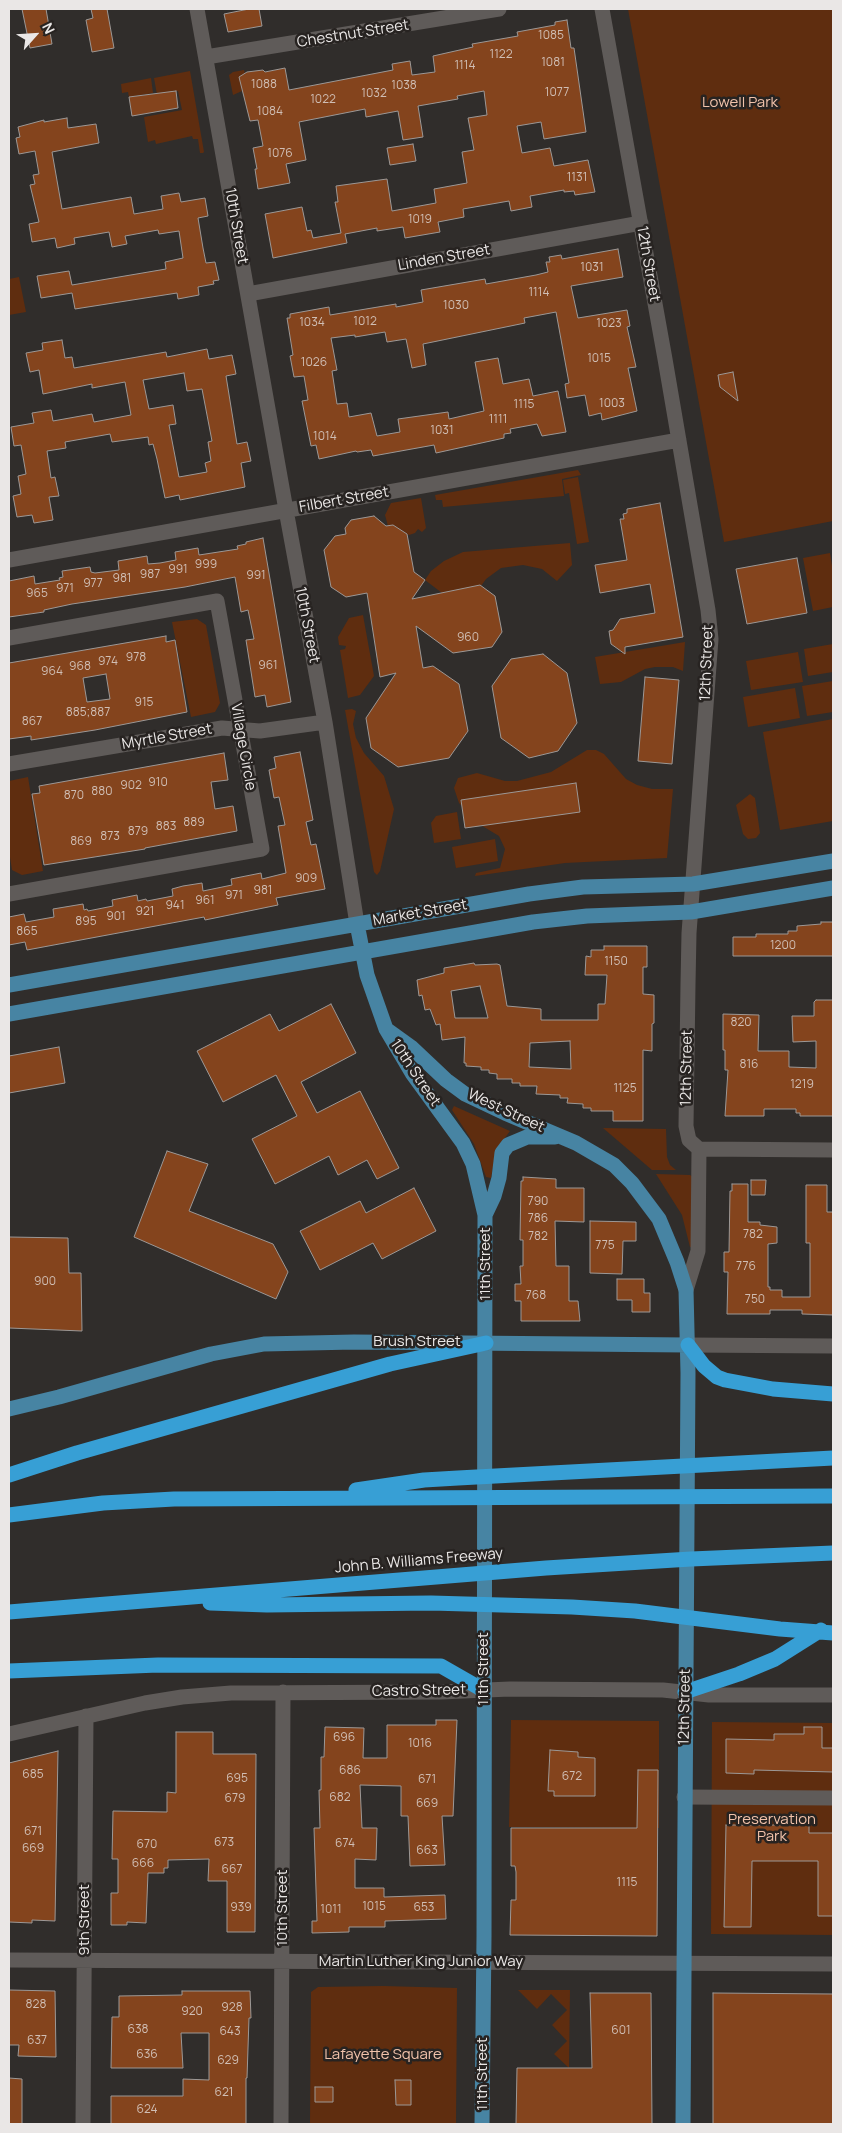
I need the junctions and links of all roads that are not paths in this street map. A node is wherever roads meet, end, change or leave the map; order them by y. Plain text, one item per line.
1 (197, 9) edge
2 (499, 9) edge
3 (602, 9) edge
4 (206, 57) junction
5 (641, 223) junction
6 (248, 294) junction
7 (679, 440) junction
8 (286, 510) junction
9 (9, 560) edge
10 (9, 638) edge
11 (325, 722) junction
12 (240, 730) junction
13 (9, 764) edge
14 (833, 861) edge
15 (693, 884) junction
16 (833, 888) edge
17 (9, 894) edge
18 (691, 912) junction
19 (358, 924) junction
20 (362, 952) junction
21 (9, 985) edge
22 (9, 1014) edge
23 (386, 1029) junction
24 (561, 1137) junction
25 (699, 1149) junction
26 (833, 1150) edge
27 (632, 1183) joint
28 (485, 1214) junction
29 (686, 1290) junction
30 (486, 1343) junction
31 (688, 1345) junction
32 (833, 1346) edge
33 (833, 1394) edge
34 (9, 1409) edge
35 (833, 1458) edge
36 (9, 1475) edge
37 (833, 1496) edge
38 (315, 1498) junction
39 (9, 1515) edge
40 (833, 1553) edge
41 (154, 1600) junction
42 (9, 1612) edge
43 (833, 1623) edge
44 (833, 1633) edge
45 (9, 1671) edge
46 (483, 1690) junction
47 (283, 1692) junction
48 (685, 1692) junction
49 (833, 1695) edge
50 (86, 1716) junction
51 (9, 1734) edge
52 (684, 1797) junction
53 (833, 1798) edge
54 (9, 1960) edge
55 (85, 1960) junction
56 (283, 1962) junction
57 (484, 1962) junction
58 (685, 1964) junction
59 (833, 1964) edge
60 (83, 2124) edge
61 (281, 2124) edge
62 (482, 2124) edge
63 (683, 2124) edge

1 - 4 street, 10th Street
2 - 4 street, Chestnut Street
3 - 5 street, 12th Street
4 - 6 street, 10th Street
5 - 6 street, Linden Street
5 - 7 street, 12th Street
6 - 8 street, 10th Street
7 - 8 street, Filbert Street
7 - 15 street, 12th Street
8 - 9 street, Filbert Street
8 - 11 street, 10th Street
10 - 12 street, Village Circle
11 - 12 street, Myrtle Street
11 - 19 street, 10th Street
12 - 13 street, Myrtle Street
12 - 17 street, Village Circle
14 - 15 main road, Market Street
15 - 18 street, 12th Street
15 - 19 main road, Market Street
16 - 18 main road, Market Street
18 - 20 main road, Market Street
18 - 25 street, 12th Street
19 - 20 main road, 10th Street
19 - 21 main road, Market Street
20 - 22 main road, Market Street
20 - 23 main road, 10th Street
23 - 24 main road, West Street
23 - 28 main road, 10th Street
24 - 27 main road, West Street
24 - 28 main road
25 - 26 street
25 - 29 street, 12th Street
27 - 29 main road, 12th Street
28 - 30 main road, 11th Street
29 - 31 main road, 12th Street
30 - 31 main road, Brush Street
30 - 34 main road, Brush Street
30 - 36 highway
30 - 46 main road, 11th Street
31 - 32 street, Brush Street
31 - 33 highway
31 - 48 main road, 12th Street
35 - 38 highway
37 - 38 highway
38 - 39 highway
40 - 41 highway, John B. Williams Freeway
41 - 42 highway, John B. Williams Freeway
41 - 44 highway
43 - 48 highway
45 - 46 highway
46 - 47 street, Castro Street
46 - 48 street, Castro Street
46 - 57 main road, 11th Street
47 - 50 street, Castro Street
47 - 56 street, 10th Street
48 - 49 street, Castro Street
48 - 52 main road, 12th Street
50 - 51 street, Castro Street
50 - 55 street, 9th Street
52 - 53 street
52 - 58 main road, 12th Street
54 - 55 street, Martin Luther King Junior Way
55 - 56 street, Martin Luther King Junior Way
55 - 60 street, 9th Street
56 - 57 street, Martin Luther King Junior Way
56 - 61 street, 10th Street
57 - 58 street, Martin Luther King Junior Way
57 - 62 main road, 11th Street
58 - 59 street, Martin Luther King Junior Way
58 - 63 main road, 12th Street

